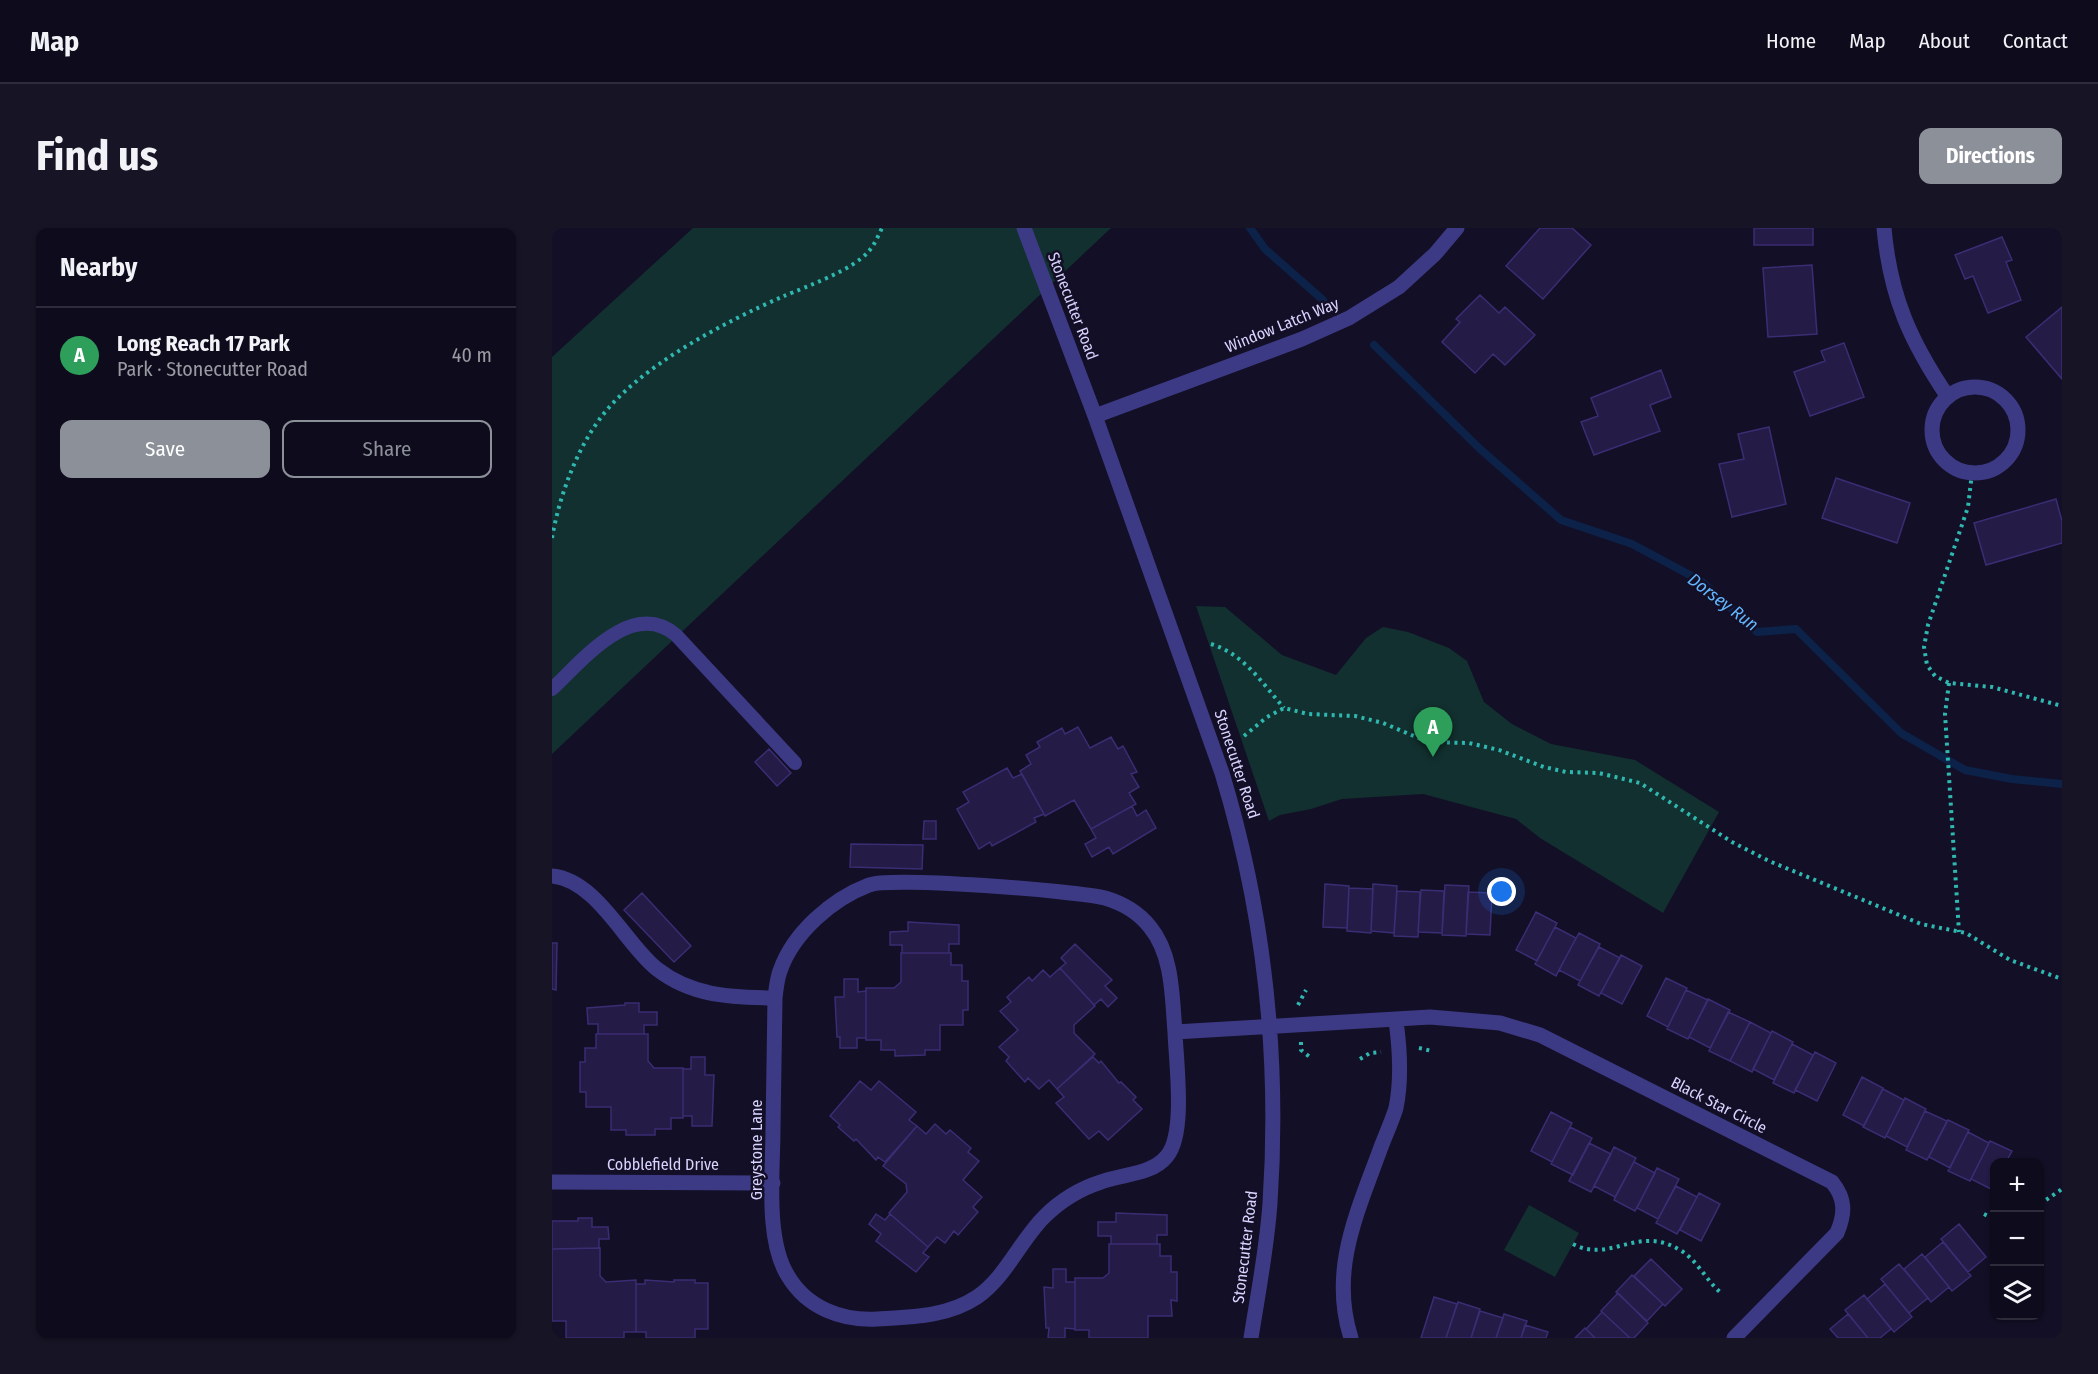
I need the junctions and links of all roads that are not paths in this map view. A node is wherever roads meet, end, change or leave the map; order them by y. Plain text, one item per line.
1 (1024, 228) edge
2 (1457, 228) edge
3 (1884, 228) edge
4 (1948, 397) junction
5 (1095, 416) junction
6 (552, 689) edge
7 (795, 763) dead end
8 (552, 876) edge
9 (775, 998) junction
10 (1396, 1021) junction
11 (1272, 1026) junction
12 (1175, 1032) junction
13 (552, 1182) edge
14 (773, 1183) junction
15 (1251, 1338) edge
16 (1351, 1338) edge
17 (1734, 1338) edge

1 - 5 street, Stonecutter Road
2 - 5 street, Window Latch Way
3 - 4 street
4 - 4 street
5 - 11 street, Stonecutter Road
6 - 7 lane
8 - 9 street
9 - 12 street, Greystone Lane
9 - 14 street, Greystone Lane
10 - 11 street, Black Star Circle
10 - 16 street
10 - 17 street, Black Star Circle
11 - 12 street
11 - 15 street, Stonecutter Road
12 - 14 street, Greystone Lane
13 - 14 street, Cobblefield Drive

